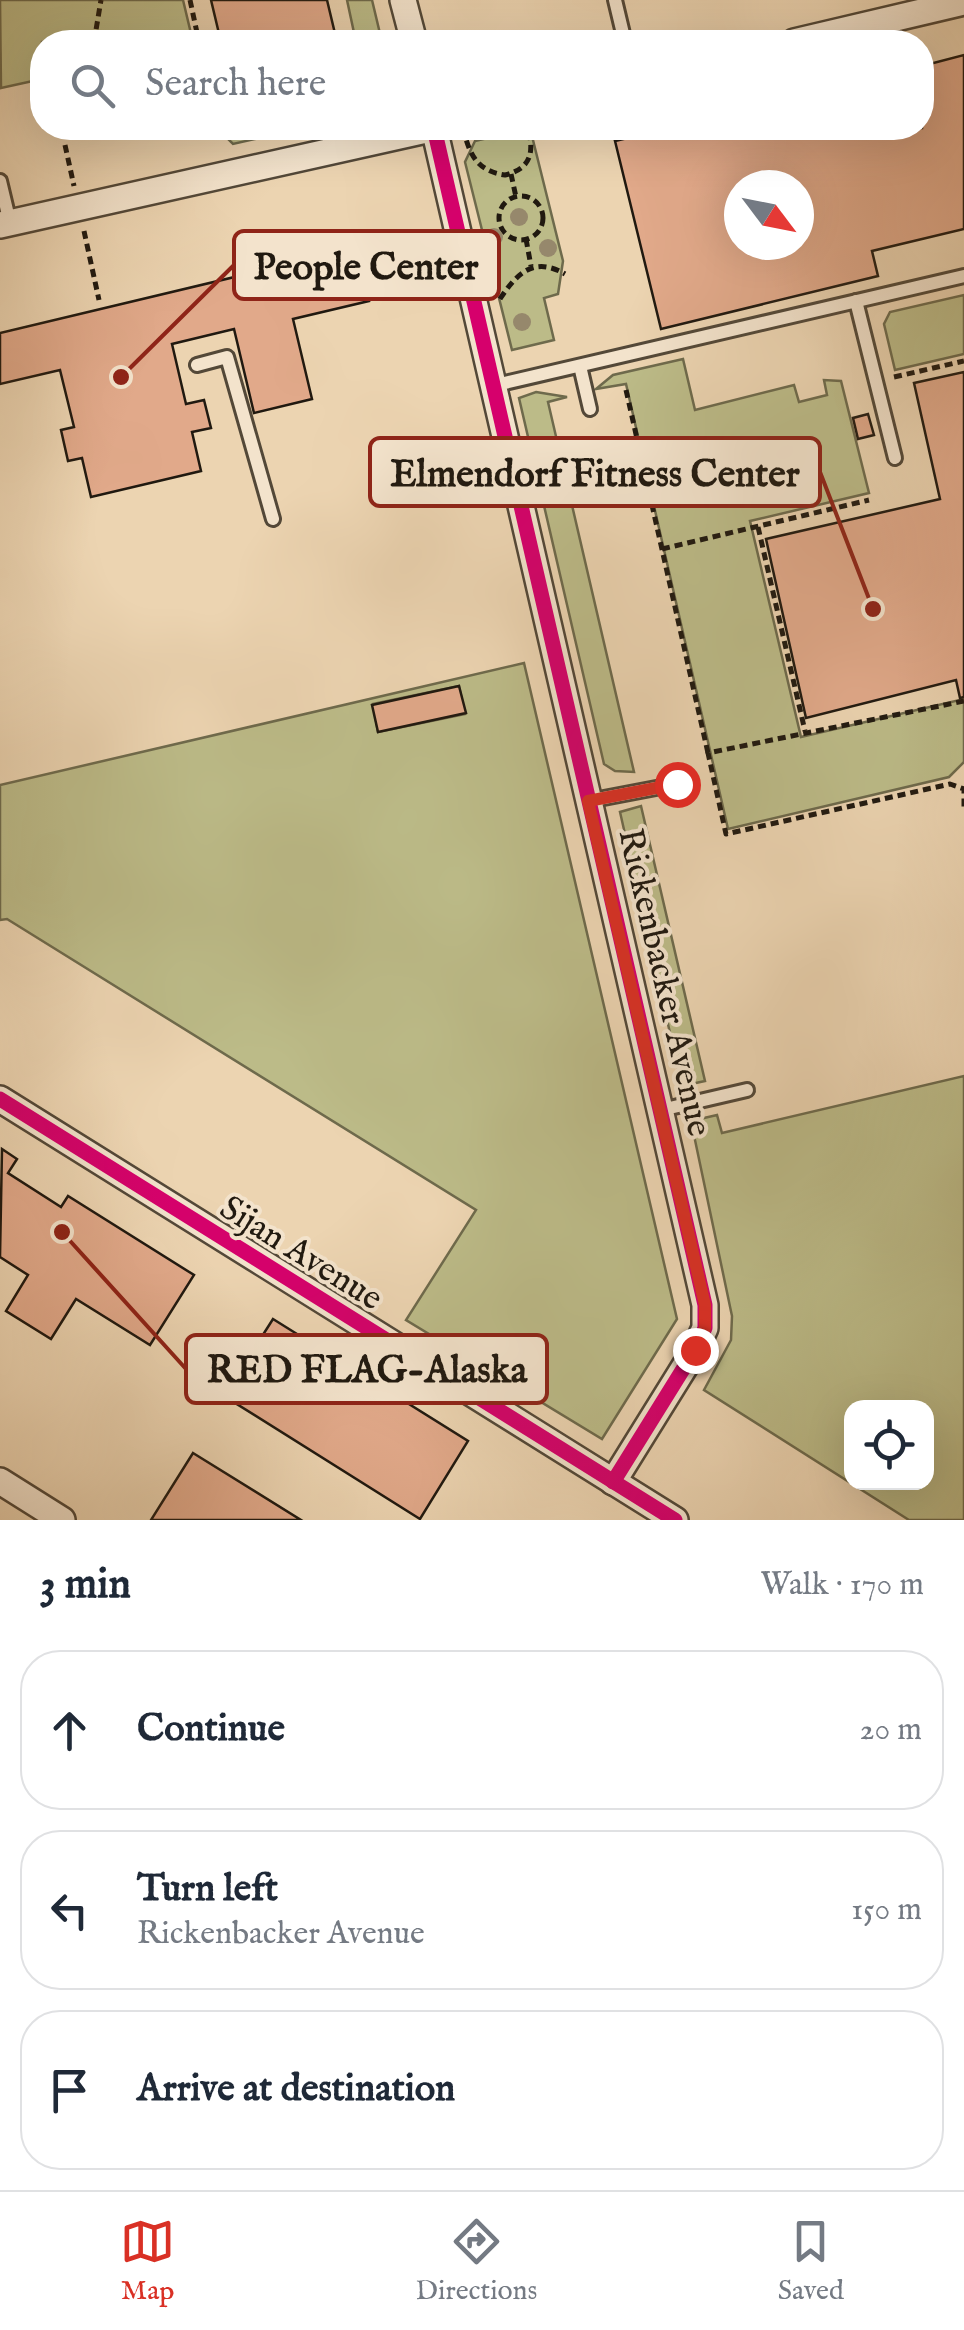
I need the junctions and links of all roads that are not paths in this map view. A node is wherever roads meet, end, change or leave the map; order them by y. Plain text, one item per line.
1 (403, 0) edge
2 (616, 0) edge
3 (964, 2) edge
4 (898, 9) edge
5 (411, 30) edge
6 (622, 30) edge
7 (832, 30) edge
8 (381, 140) edge
9 (438, 140) edge
10 (0, 181) edge
11 (5, 224) edge
12 (964, 276) edge
13 (856, 301) junction
14 (197, 365) dead end
15 (580, 366) junction
16 (496, 385) junction
17 (590, 410) dead end
18 (895, 458) dead end
19 (273, 520) dead end
20 (677, 784) dead end
21 (588, 801) junction
22 (748, 1090) dead end
23 (0, 1099) edge
24 (660, 1110) junction
25 (0, 1481) edge
26 (613, 1482) junction
27 (62, 1520) edge
28 (675, 1520) edge

1 - 5 street
2 - 6 lane
3 - 4 street
4 - 7 street
8 - 11 street
9 - 16 street, Rickenbacker Avenue
10 - 11 lane
12 - 13 lane
13 - 15 lane
13 - 18 lane
14 - 19 lane
15 - 16 lane
15 - 17 lane
16 - 21 street, Rickenbacker Avenue
20 - 21 lane
21 - 24 street, Rickenbacker Avenue
22 - 24 lane
23 - 26 street, Sijan Avenue
24 - 26 street, Rickenbacker Avenue
25 - 27 street
26 - 28 street, Sijan Avenue

